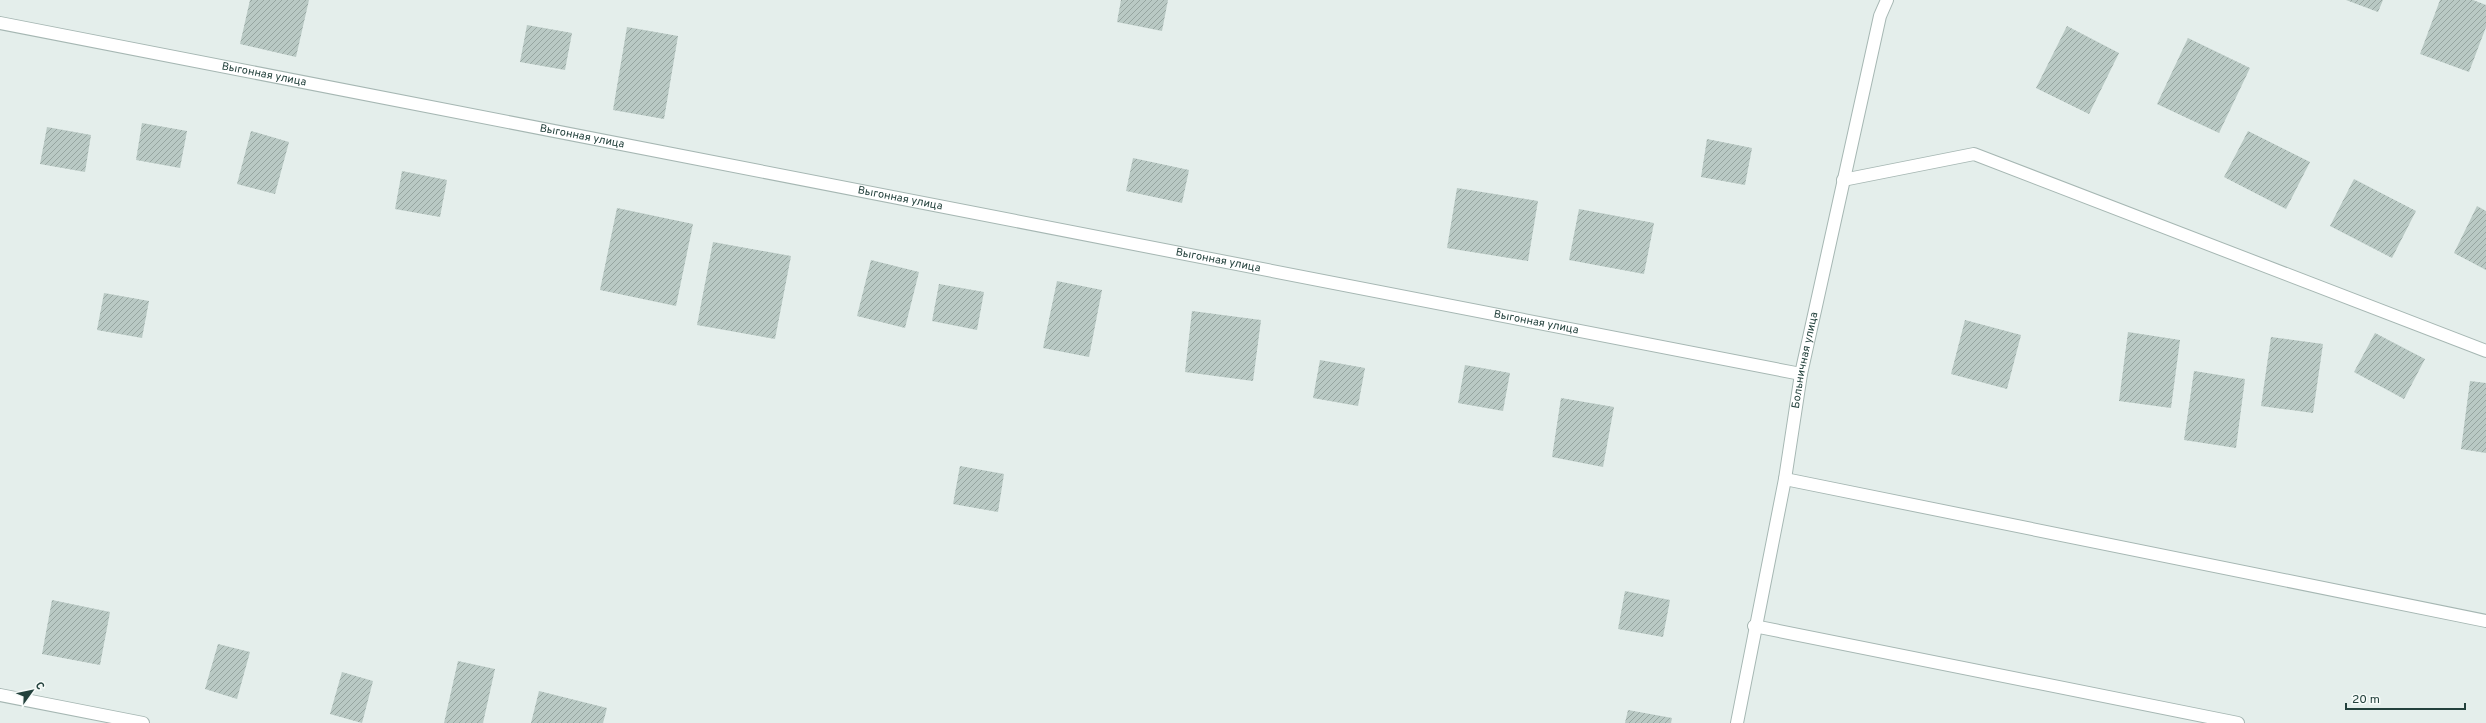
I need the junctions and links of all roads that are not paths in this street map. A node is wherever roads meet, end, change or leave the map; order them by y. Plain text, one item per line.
1 (1887, 0) edge
2 (0, 23) edge
3 (1844, 180) junction
4 (2486, 351) edge
5 (1801, 374) junction
6 (1785, 479) junction
7 (2486, 621) edge
8 (1754, 626) junction
9 (0, 696) edge
10 (143, 723) edge
11 (1736, 723) edge
12 (2238, 723) edge

1 - 3 street, Больничная улица
2 - 5 street, Выгонная улица
3 - 4 street
3 - 5 street, Больничная улица
5 - 6 street, Больничная улица
6 - 7 street
6 - 8 street, Больничная улица
8 - 11 street, Больничная улица
8 - 12 street
9 - 10 street

